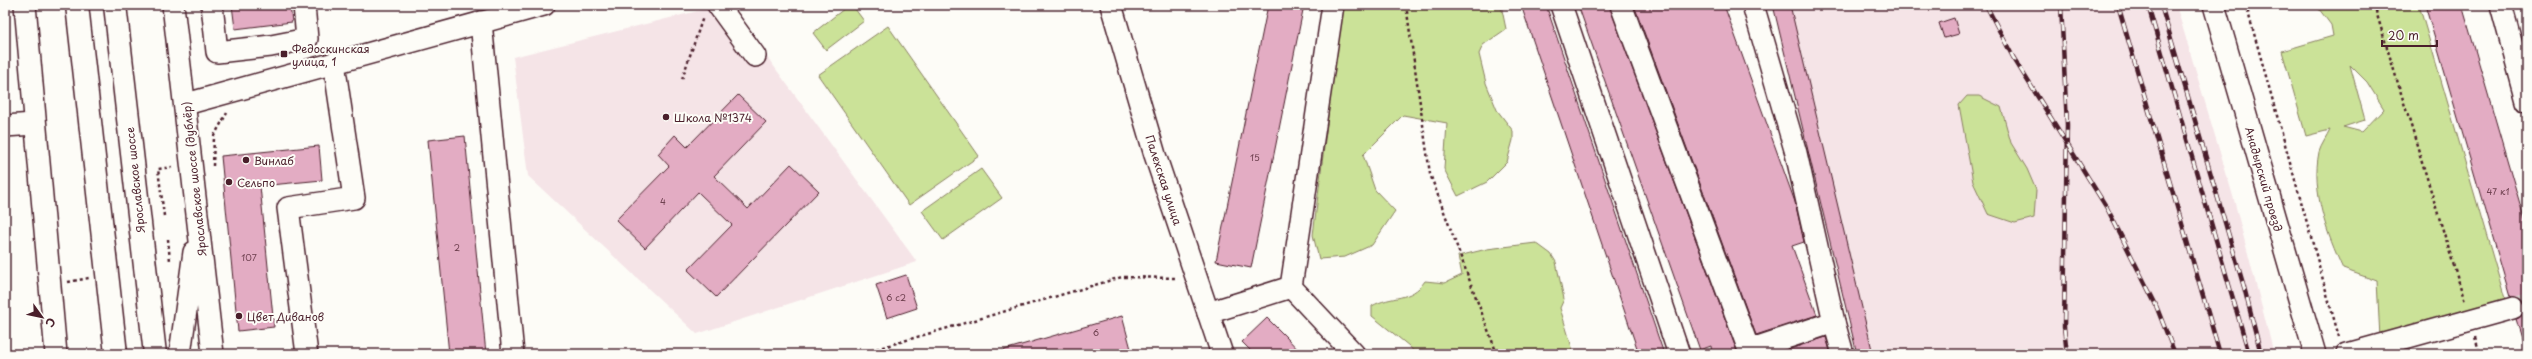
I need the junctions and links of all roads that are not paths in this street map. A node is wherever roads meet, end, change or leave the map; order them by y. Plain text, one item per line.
1 (25, 5) edge
2 (77, 5) edge
3 (115, 5) edge
4 (173, 5) edge
5 (212, 5) edge
6 (304, 5) edge
7 (544, 5) edge
8 (1111, 5) edge
9 (1333, 5) edge
10 (1561, 5) edge
11 (1621, 5) edge
12 (1753, 5) edge
13 (2214, 5) edge
14 (2501, 5) edge
15 (711, 10) edge
16 (481, 22) junction
17 (307, 39) junction
18 (755, 56) dead end
19 (325, 65) junction
20 (2527, 100) edge
21 (186, 104) junction
22 (34, 124) junction
23 (5, 126) edge
24 (198, 223) junction
25 (1291, 287) junction
26 (2513, 308) tunnel mouth
27 (1208, 313) junction
28 (1834, 322) junction
29 (2343, 346) edge
30 (1746, 353) edge
31 (56, 354) edge
32 (116, 354) edge
33 (155, 354) edge
34 (180, 354) edge
35 (213, 354) edge
36 (306, 354) edge
37 (513, 354) edge
38 (1221, 354) edge
39 (1354, 354) edge
40 (1679, 354) edge
41 (1843, 354) edge
42 (2315, 354) edge

1 - 22 street
2 - 32 main road
3 - 33 main road, Ярославское шоссе
4 - 21 street, Ярославское шоссе (дублёр)
5 - 17 street
6 - 17 street
7 - 16 street
8 - 27 street, Палехская улица
9 - 25 street
10 - 40 street
11 - 30 street
12 - 28 street
13 - 42 street, Анадырский проезд
14 - 20 street
15 - 18 street
16 - 19 street
16 - 37 street
17 - 19 street
19 - 21 street
19 - 36 street
21 - 24 street, Ярославское шоссе (дублёр)
22 - 23 street
22 - 31 street
24 - 34 street
24 - 35 street, Ярославское шоссе (дублёр)
25 - 27 street
25 - 39 street
26 - 29 street
27 - 38 street, Палехская улица
28 - 30 street
28 - 41 street

